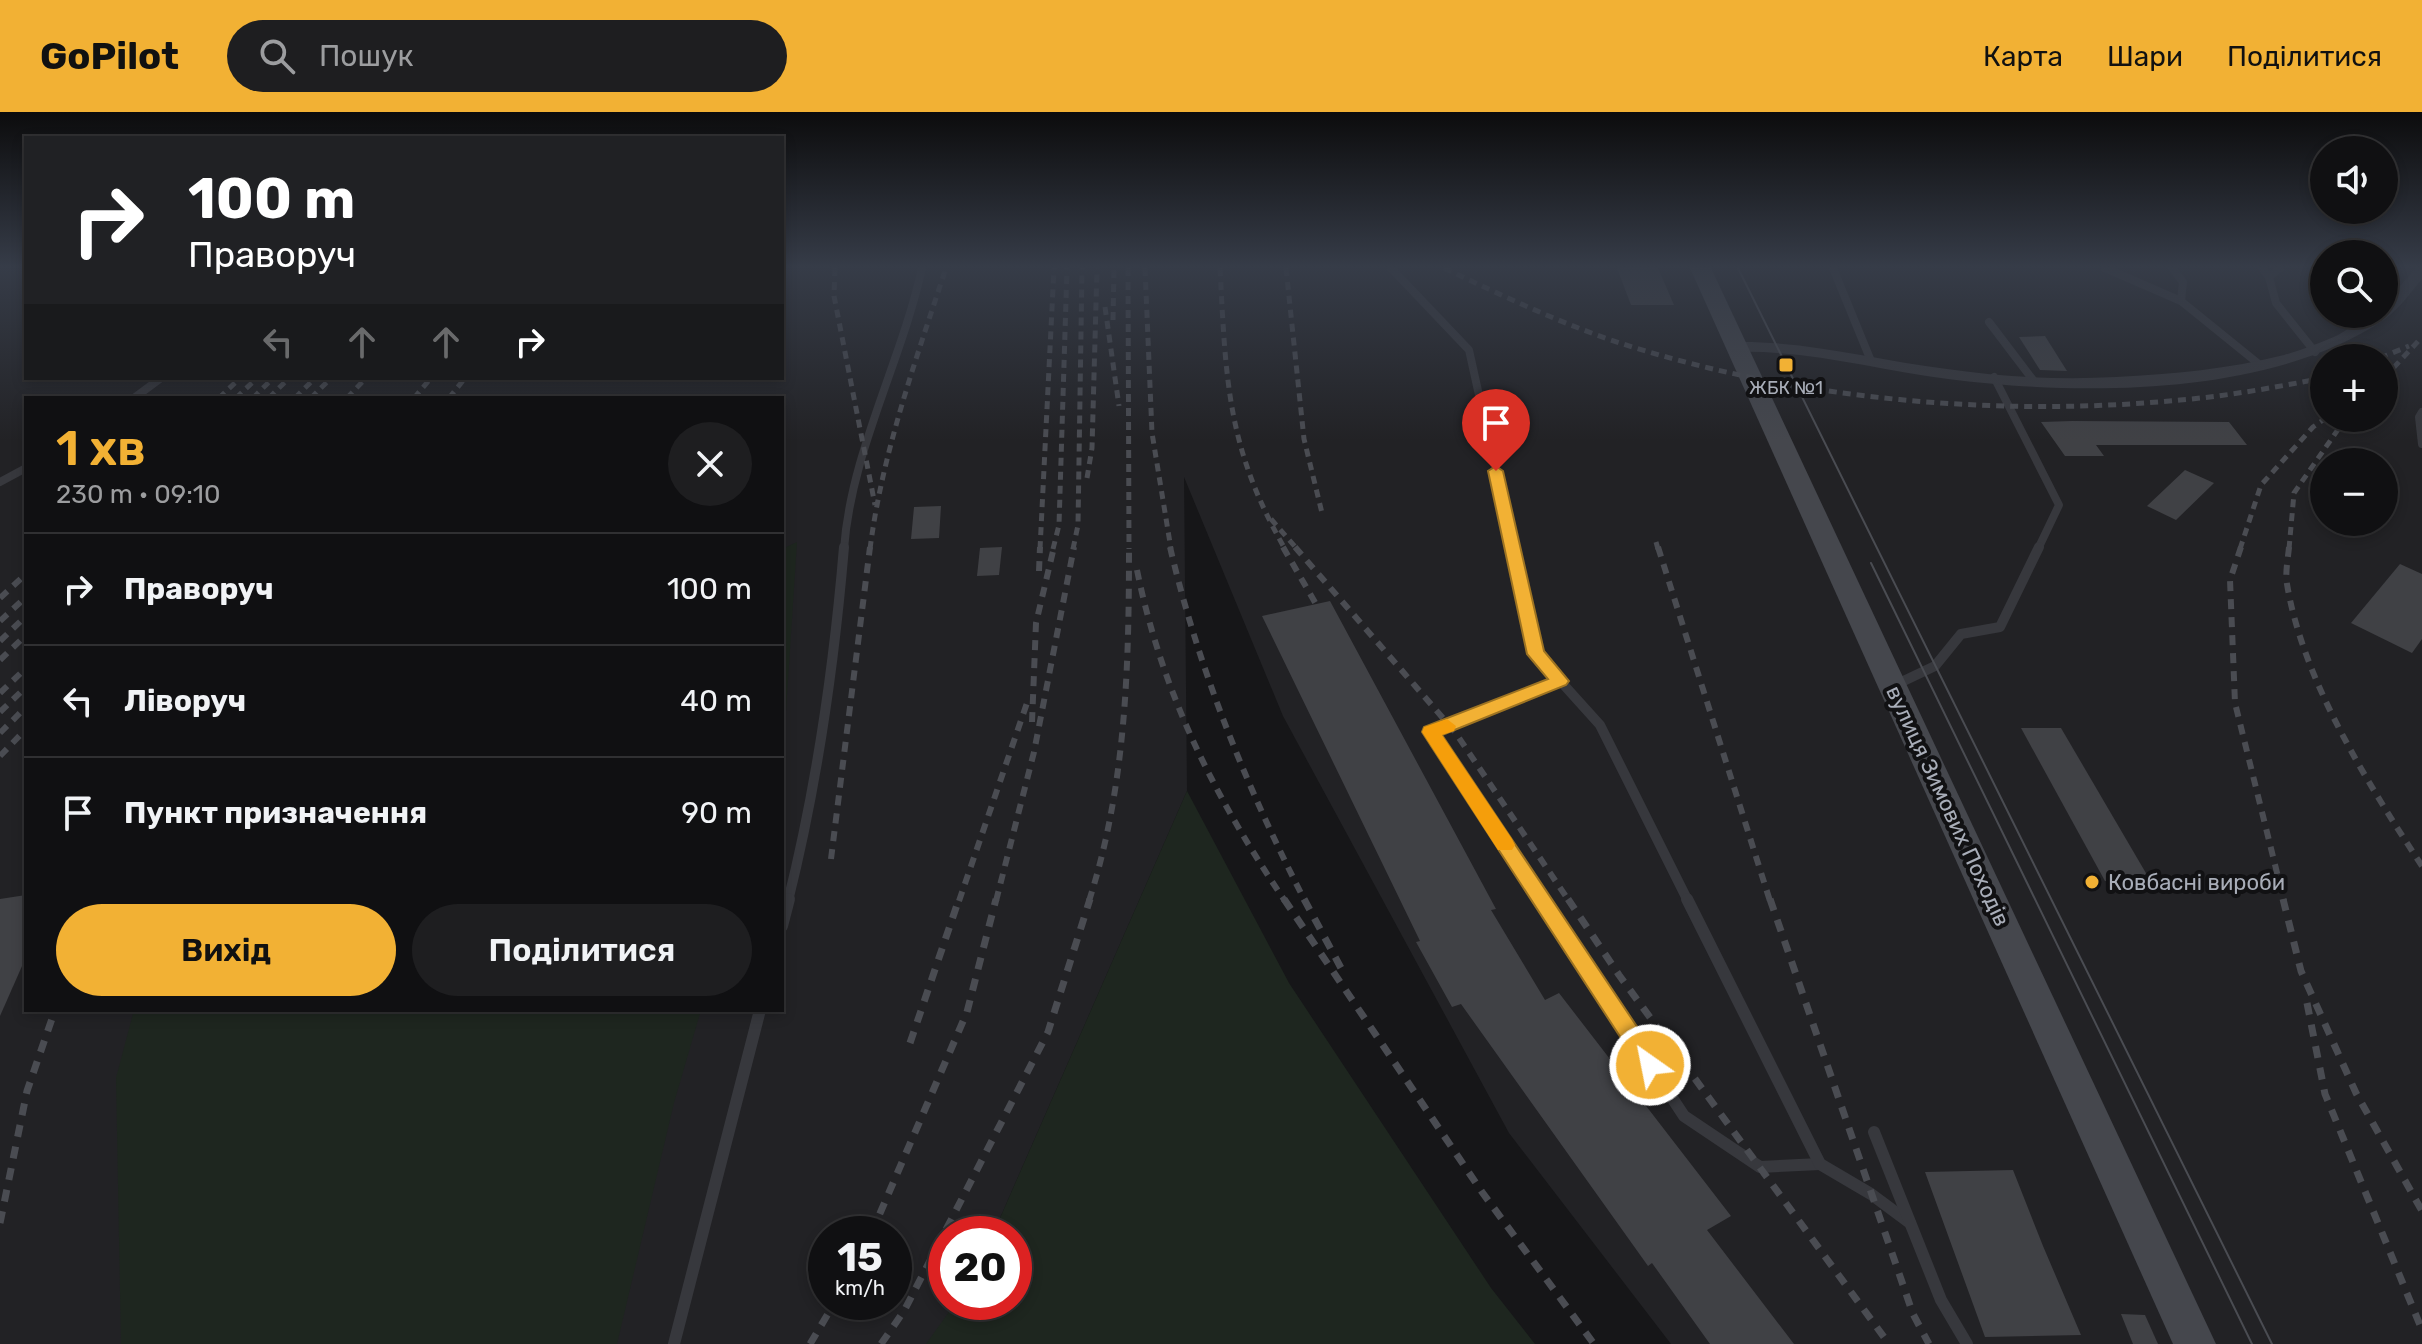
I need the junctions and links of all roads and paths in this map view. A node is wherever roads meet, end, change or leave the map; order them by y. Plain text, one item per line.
1 (908, 325) edge
2 (1446, 325) edge
3 (1727, 325) edge
4 (1856, 325) edge
5 (1992, 325) edge
6 (2211, 325) edge
7 (2294, 325) edge
8 (2362, 328) edge
9 (2332, 344) edge
10 (2310, 346) edge
11 (1737, 347) junction
12 (2310, 353) edge
13 (1871, 361) junction
14 (2260, 365) junction
15 (1994, 377) junction
16 (158, 380) edge
17 (2033, 380) junction
18 (137, 396) edge
19 (2422, 412) edge
20 (2422, 444) edge
21 (24, 469) edge
22 (0, 482) edge
23 (1560, 681) junction
24 (1893, 686) junction
25 (784, 918) edge
26 (759, 1012) edge
27 (1874, 1132) dead end
28 (1820, 1164) junction
29 (1910, 1223) junction
30 (674, 1344) edge
31 (1967, 1344) edge
32 (2195, 1344) edge

1 - 25 lane
2 - 23 lane
3 - 11 main road, вулиця Зимових Походів
4 - 13 lane
5 - 17 lane
6 - 14 lane
7 - 10 lane
8 - 9 street
11 - 13 street
11 - 24 main road, вулиця Зимових Походів
12 - 14 street
13 - 15 street
14 - 17 street
15 - 17 street
15 - 24 lane
16 - 18 lane
19 - 20 lane
21 - 22 lane
23 - 28 lane
23 - 28 lane
24 - 32 main road, вулиця Зимових Походів
26 - 30 lane
27 - 29 lane
28 - 29 lane
29 - 31 lane

